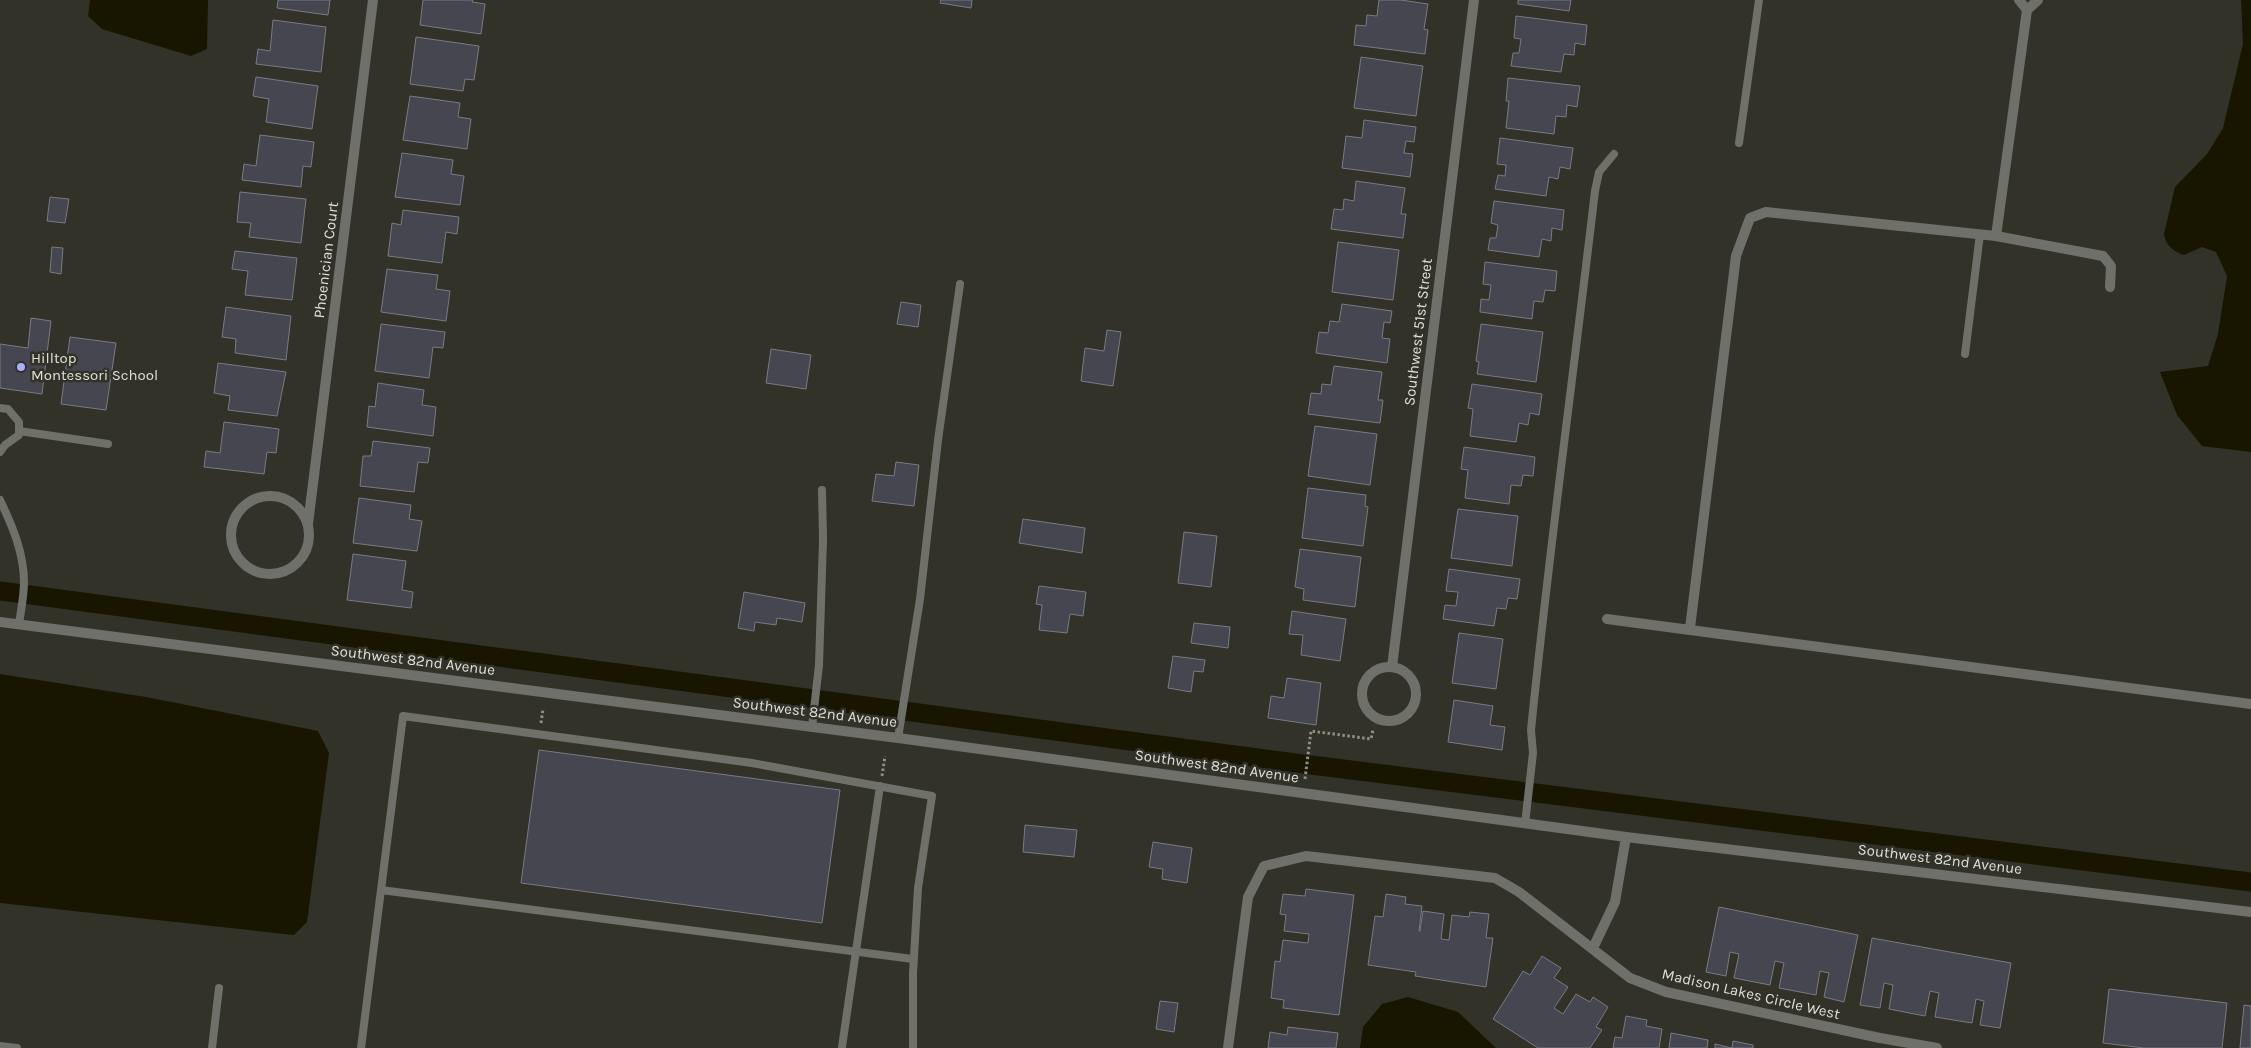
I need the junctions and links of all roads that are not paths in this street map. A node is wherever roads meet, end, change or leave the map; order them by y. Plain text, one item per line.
1 (373, 0) edge
2 (1474, 0) edge
3 (1759, 0) edge
4 (2019, 0) edge
5 (2038, 0) edge
6 (2027, 10) junction
7 (1739, 143) dead end
8 (1614, 154) dead end
9 (1980, 234) junction
10 (1996, 236) junction
11 (960, 284) dead end
12 (2110, 287) dead end
13 (1965, 354) dead end
14 (0, 408) edge
15 (19, 431) junction
16 (108, 444) dead end
17 (0, 452) edge
18 (822, 490) dead end
19 (0, 500) edge
20 (308, 524) junction
21 (1607, 619) dead end
22 (0, 622) edge
23 (19, 624) junction
24 (1690, 628) junction
25 (1392, 667) junction
26 (2251, 704) edge
27 (812, 727) junction
28 (898, 738) junction
29 (880, 786) junction
30 (1525, 824) junction
31 (1626, 837) junction
32 (382, 890) junction
33 (2251, 912) edge
34 (1593, 948) junction
35 (856, 951) junction
36 (913, 958) junction
37 (219, 988) dead end
38 (1879, 1043) edge
39 (0, 1046) edge
40 (842, 1047) edge
41 (17, 1048) edge
42 (212, 1048) edge
43 (361, 1048) edge
44 (913, 1048) edge
45 (1228, 1048) edge
46 (1937, 1048) edge

1 - 20 street, Phoenician Court
2 - 25 street, Southwest 51st Street
3 - 7 lane
4 - 6 street
5 - 6 street
6 - 10 street
8 - 30 lane
9 - 10 street
9 - 13 lane
9 - 24 street
10 - 12 street
11 - 28 lane
14 - 15 lane
15 - 16 lane
15 - 17 lane
18 - 27 lane
19 - 23 lane
20 - 20 street, Phoenician Court
21 - 24 street
22 - 23 street, Southwest 82nd Avenue
23 - 27 street, Southwest 82nd Avenue
24 - 26 street
25 - 25 street
27 - 28 street, Southwest 82nd Avenue
28 - 30 street, Southwest 82nd Avenue
29 - 32 lane
29 - 35 lane
29 - 36 lane
30 - 31 street, Southwest 82nd Avenue
31 - 33 street, Southwest 82nd Avenue
31 - 34 street
32 - 35 lane
32 - 43 lane
34 - 38 street, Madison Lakes Circle West
34 - 45 street, Madison Lakes Circle West
35 - 36 lane
35 - 40 lane
36 - 44 lane
37 - 42 lane
38 - 46 street, Madison Lakes Circle West
39 - 41 lane

